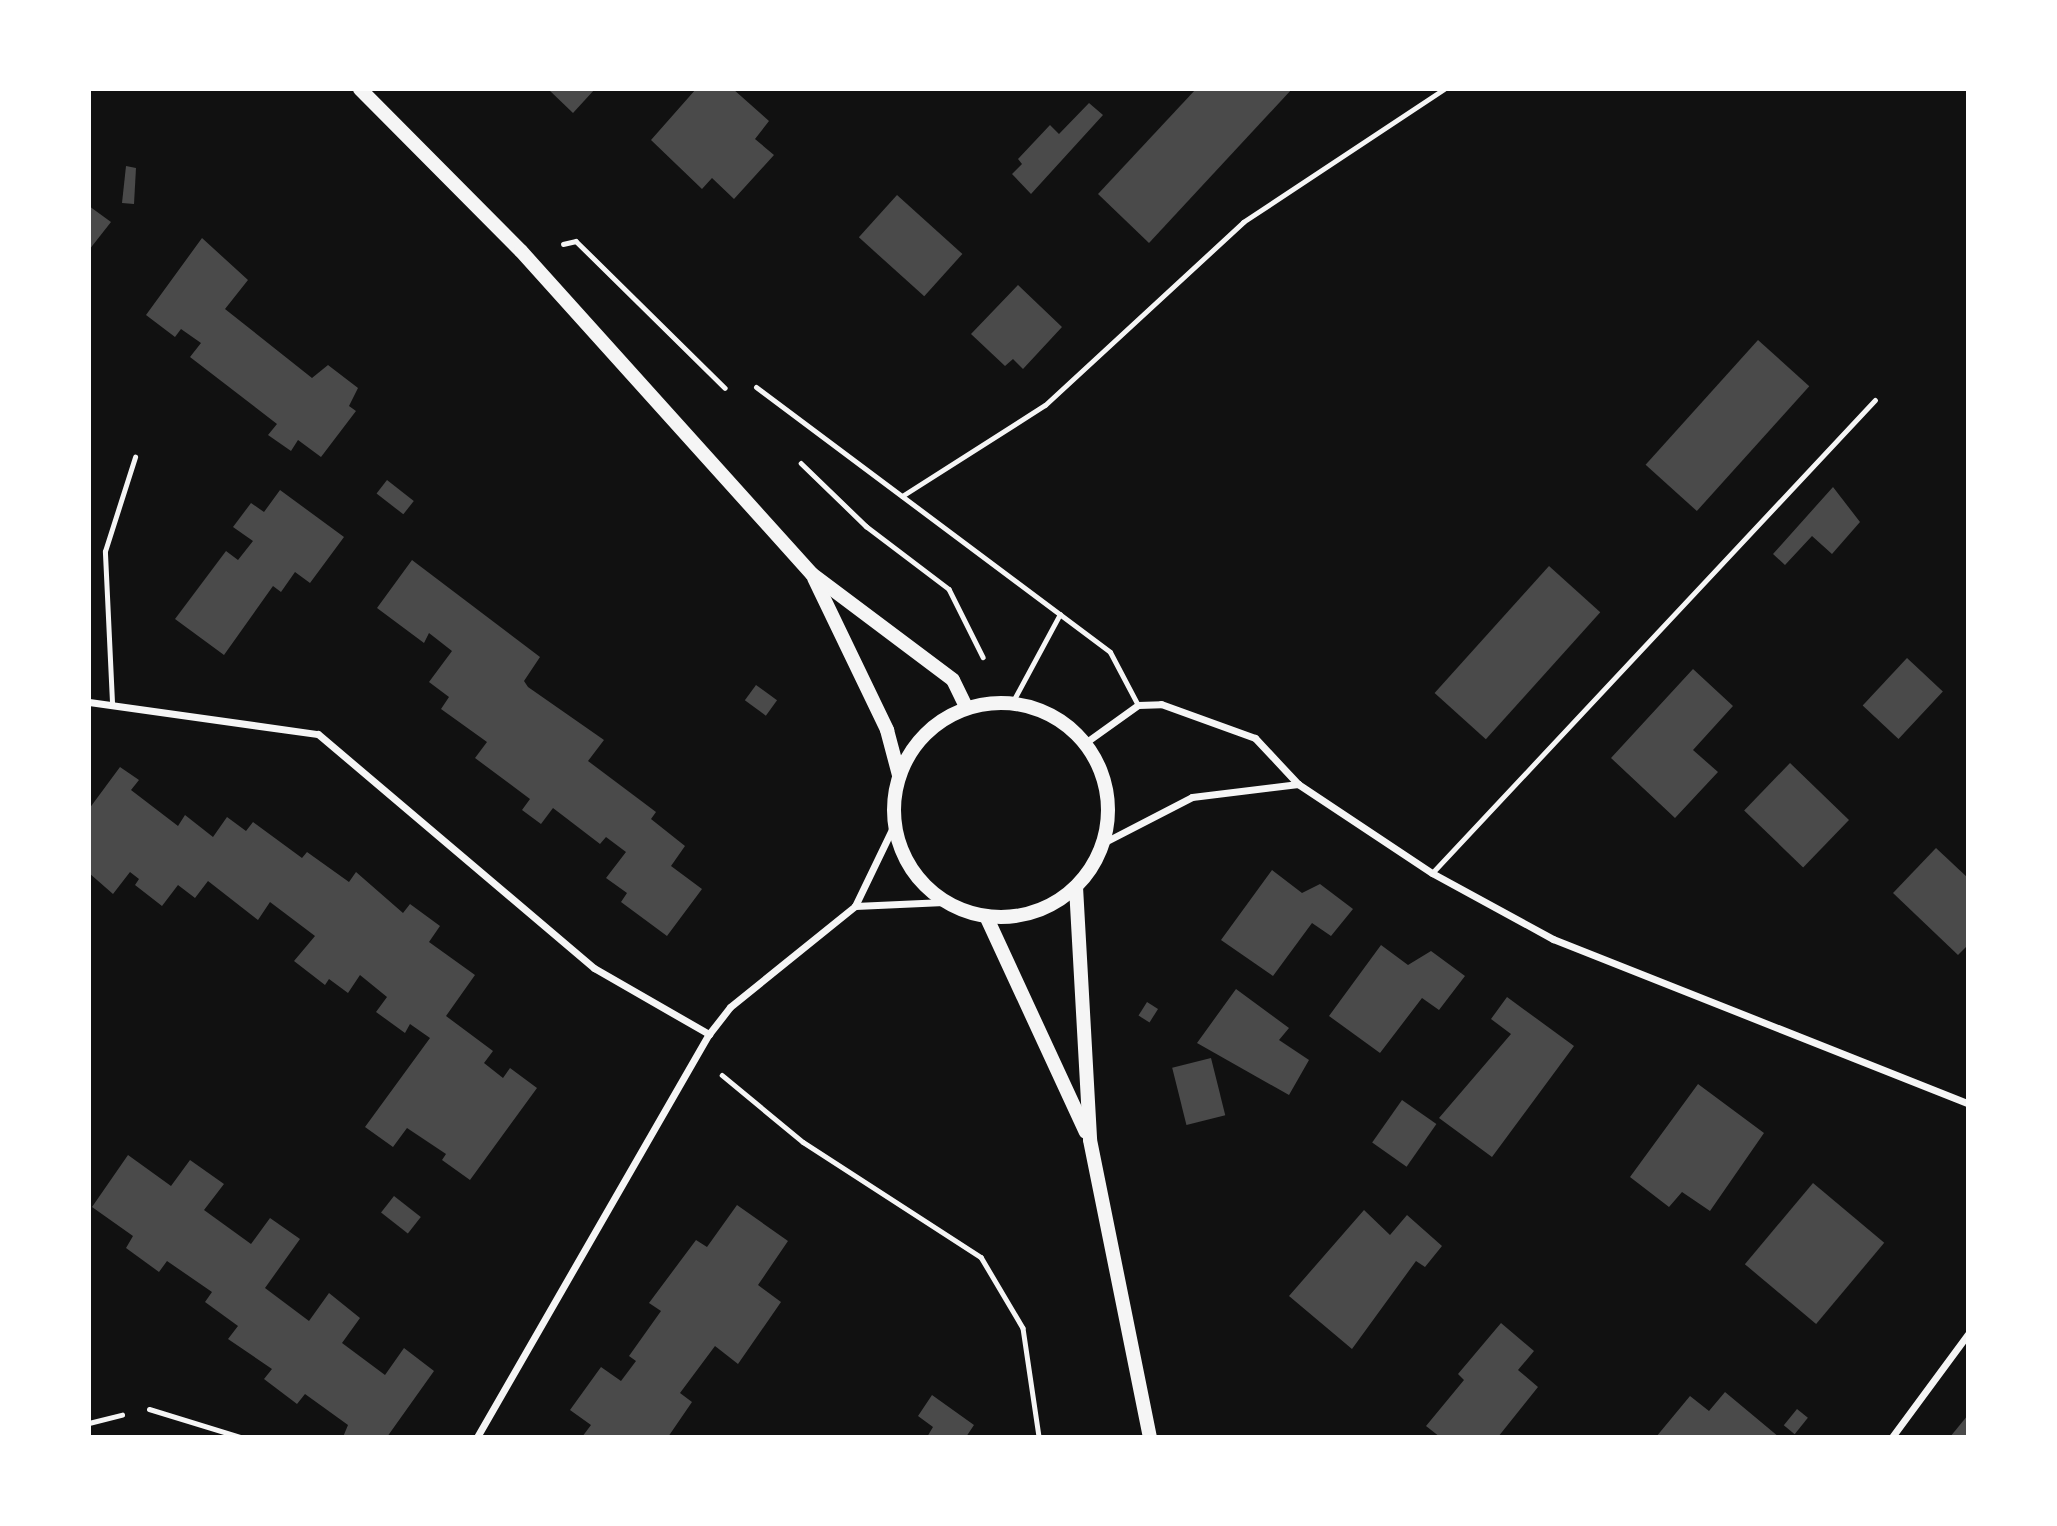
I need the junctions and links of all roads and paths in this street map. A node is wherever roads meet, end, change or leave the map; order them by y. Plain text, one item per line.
1 (360, 89) edge
2 (1444, 89) edge
3 (756, 387) dead end
4 (1875, 400) dead end
5 (135, 457) dead end
6 (902, 496) junction
7 (812, 574) junction
8 (1060, 614) junction
9 (89, 702) edge
10 (112, 702) junction
11 (1012, 703) junction
12 (1138, 705) junction
13 (966, 707) junction
14 (1085, 743) junction
15 (899, 775) junction
16 (1298, 784) junction
17 (892, 830) junction
18 (1103, 844) junction
19 (1432, 873) junction
20 (1076, 887) junction
21 (944, 902) junction
22 (855, 906) junction
23 (986, 916) junction
24 (709, 1034) junction
25 (1968, 1103) edge
26 (1090, 1140) junction
27 (1968, 1335) edge
28 (149, 1409) dead end
29 (240, 1437) edge
30 (477, 1437) edge
31 (1039, 1437) edge
32 (1150, 1437) edge
33 (1892, 1437) edge

1 - 7 main road
2 - 6 lane
3 - 6 lane
4 - 19 lane
5 - 10 lane
6 - 8 lane
7 - 13 main road
7 - 15 main road
8 - 11 lane
8 - 12 lane
9 - 10 street
10 - 24 street
11 - 13 main road
11 - 14 main road
12 - 14 street
12 - 16 street
13 - 15 main road
14 - 18 main road
15 - 17 main road
16 - 18 street
16 - 19 street
17 - 21 main road
17 - 22 street
18 - 20 main road
19 - 25 street
20 - 23 main road
20 - 26 main road
21 - 22 street
21 - 23 main road
22 - 24 street
23 - 26 main road
24 - 30 street
24 - 31 path
26 - 32 main road
27 - 33 street
28 - 29 lane

